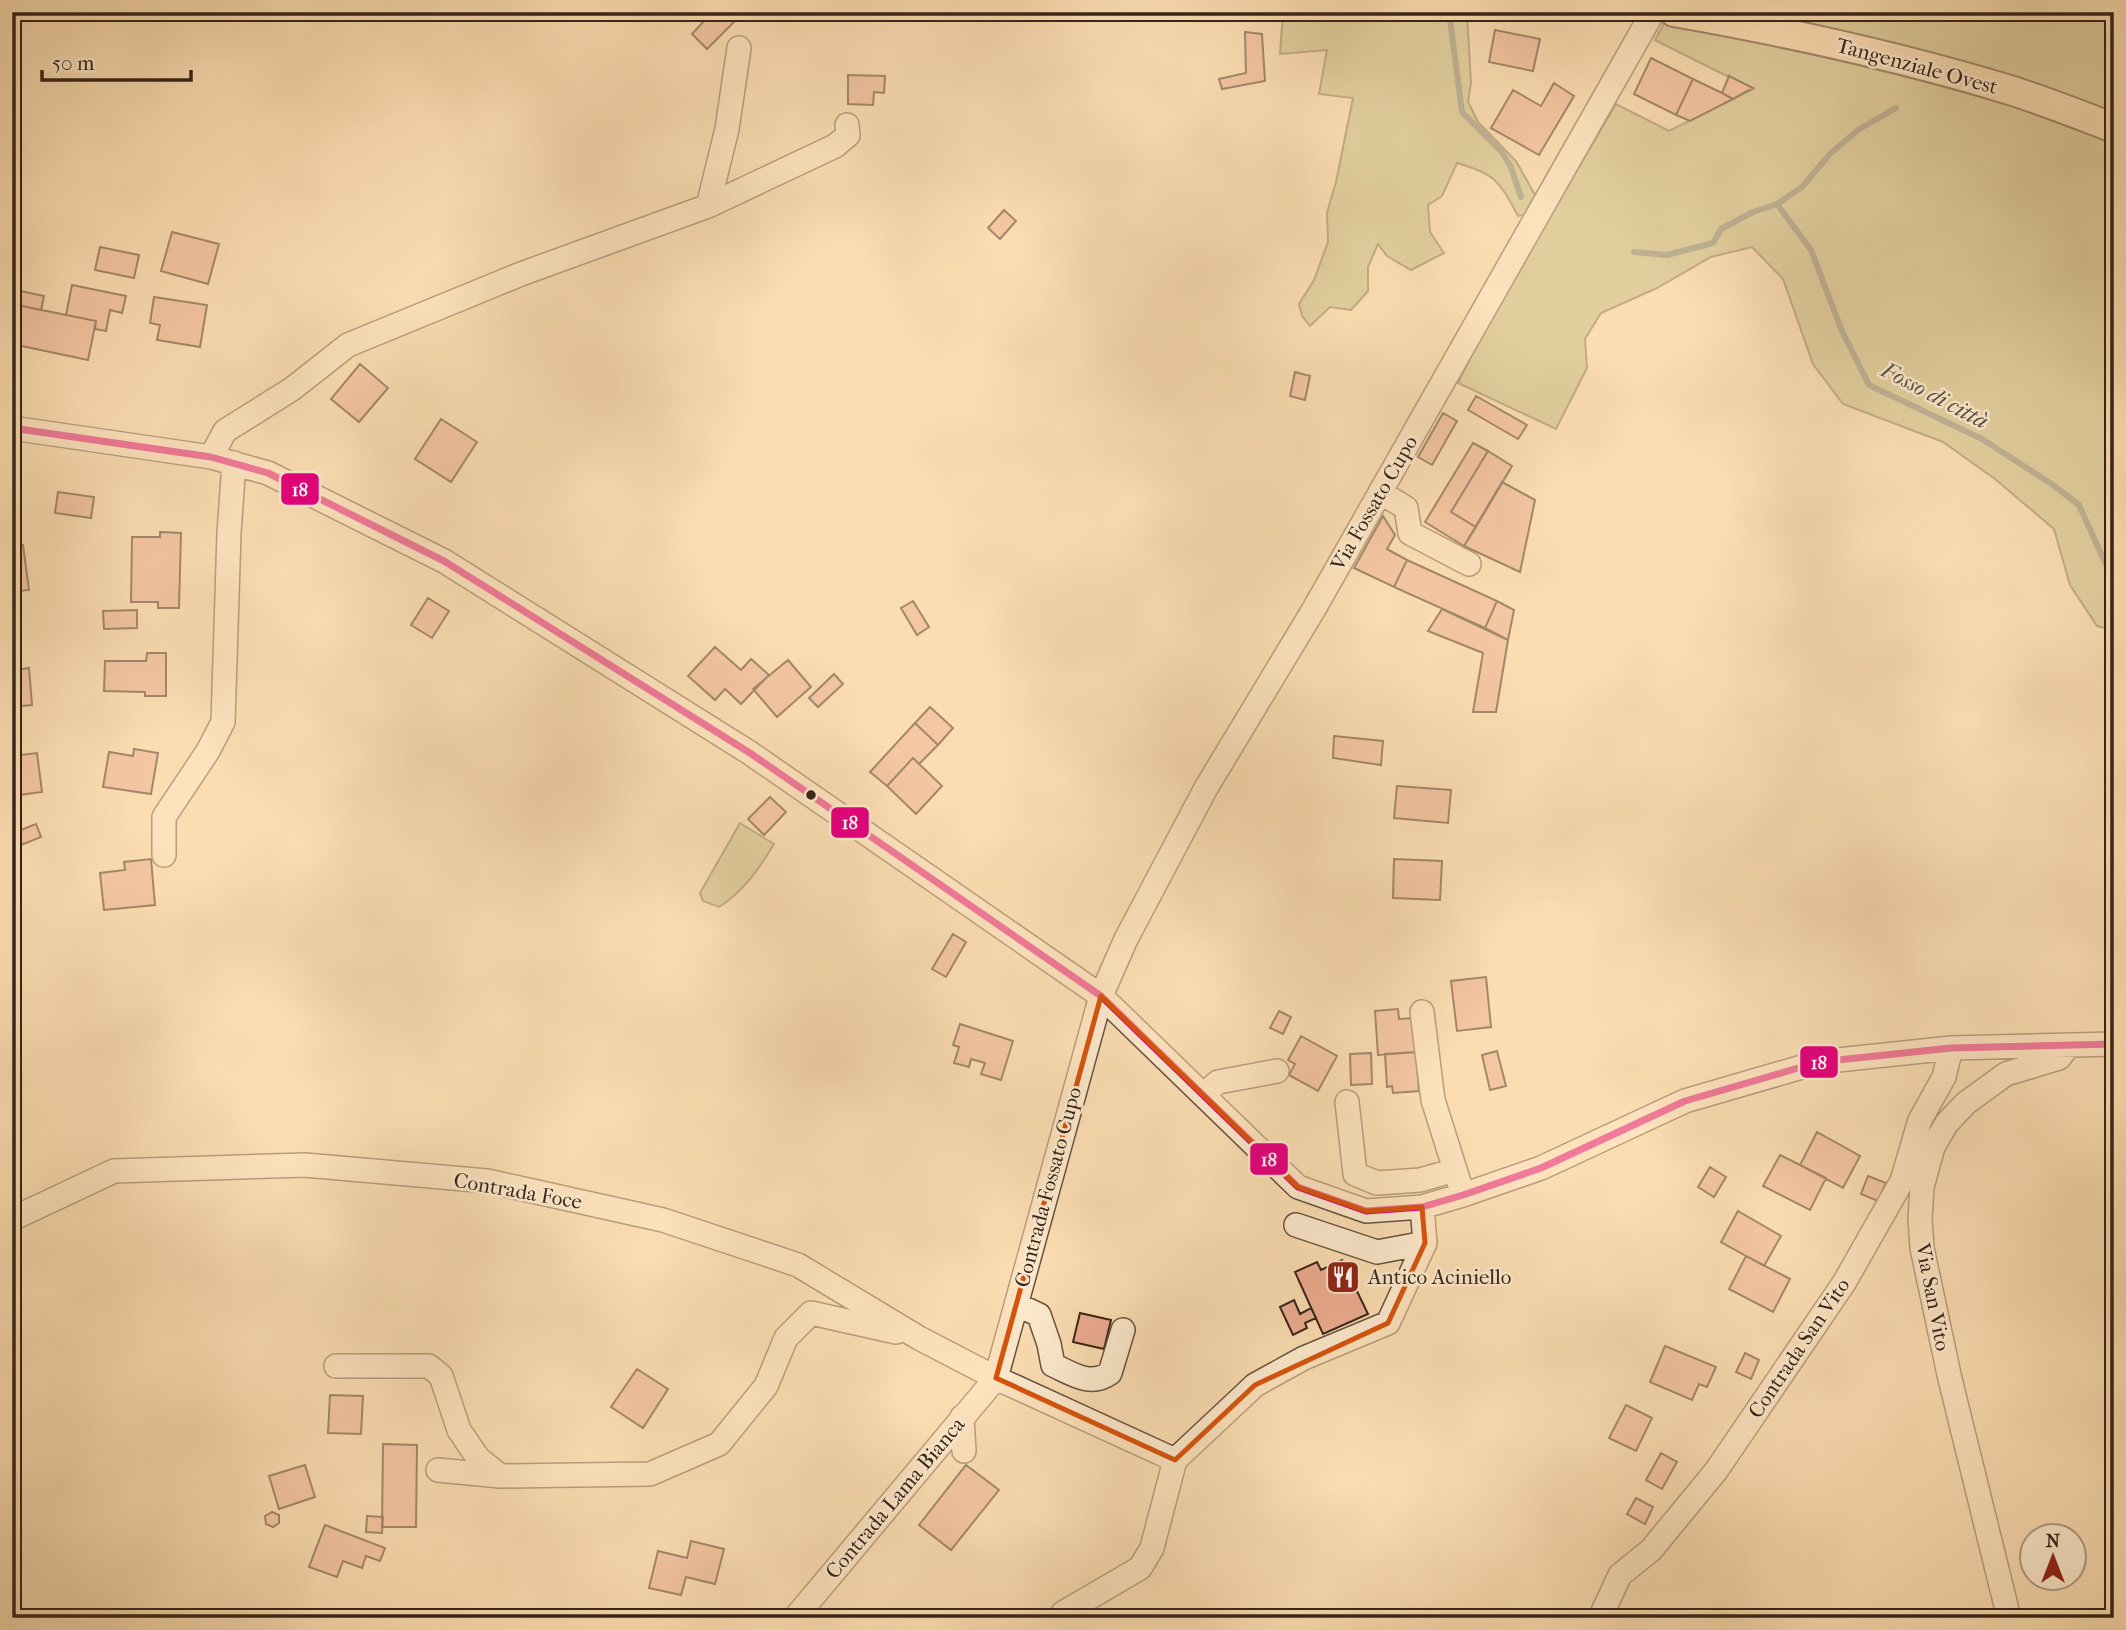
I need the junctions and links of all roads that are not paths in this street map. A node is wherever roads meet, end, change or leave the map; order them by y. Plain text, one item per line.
1 (1653, 12) edge
2 (1674, 12) edge
3 (739, 48) dead end
4 (847, 125) dead end
5 (2114, 128) edge
6 (708, 206) junction
7 (12, 428) edge
8 (211, 457) junction
9 (234, 463) junction
10 (1380, 492) junction
11 (1469, 564) dead end
12 (163, 855) dead end
13 (1101, 996) junction
14 (1422, 1012) dead end
15 (2114, 1044) edge
16 (2069, 1045) junction
17 (1951, 1048) junction
18 (1277, 1071) dead end
19 (1203, 1095) junction
20 (1347, 1102) dead end
21 (1455, 1170) junction
22 (1463, 1195) junction
23 (1422, 1208) junction
24 (12, 1219) edge
25 (1296, 1225) dead end
26 (1425, 1243) junction
27 (1016, 1304) junction
28 (1123, 1330) dead end
29 (919, 1338) junction
30 (336, 1366) dead end
31 (996, 1378) junction
32 (962, 1417) junction
33 (964, 1451) dead end
34 (1175, 1460) junction
35 (438, 1470) dead end
36 (500, 1476) junction
37 (795, 1618) edge
38 (1060, 1618) edge
39 (1600, 1618) edge
40 (2009, 1618) edge

1 - 10 street, Via Fossato Cupo
2 - 5 main road, Tangenziale Ovest
3 - 6 street
4 - 6 street
6 - 8 street
7 - 8 street
8 - 9 street
9 - 12 street
9 - 13 street
10 - 11 street
10 - 13 street, Via Fossato Cupo
13 - 19 street
13 - 27 street, Contrada Fossato Cupo
14 - 21 street
15 - 16 street
16 - 17 street
16 - 40 street, Via San Vito
17 - 22 street
17 - 39 street, Contrada San Vito
18 - 19 street
19 - 23 street
20 - 21 street
21 - 22 street
22 - 23 street
23 - 26 street
24 - 29 street, Contrada Foce
25 - 26 street
26 - 34 street
27 - 28 street
27 - 31 street, Contrada Fossato Cupo
29 - 31 street, Contrada Foce
29 - 36 street
30 - 36 street
31 - 32 street, Contrada Lama Bianca
31 - 34 street, Contrada Foce
32 - 33 street
32 - 37 street, Contrada Lama Bianca
34 - 38 street
35 - 36 street

